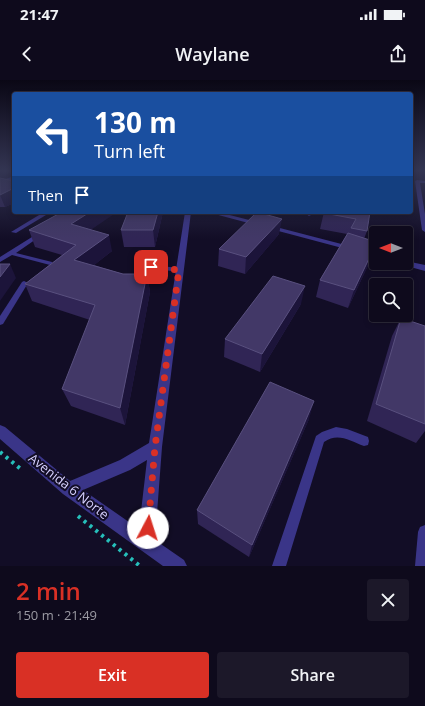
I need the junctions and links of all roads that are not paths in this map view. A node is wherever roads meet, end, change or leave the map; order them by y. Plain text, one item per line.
1 (419, 194) edge
2 (45, 214) edge
3 (188, 214) edge
4 (218, 214) edge
5 (49, 228) edge
6 (425, 230) edge
7 (14, 232) dead end
8 (10, 253) junction
9 (369, 253) edge
10 (0, 260) edge
11 (50, 263) edge
12 (413, 265) edge
13 (151, 267) dead end
14 (425, 268) edge
15 (179, 270) junction
16 (24, 283) edge
17 (0, 322) edge
18 (0, 431) edge
19 (364, 441) dead end
20 (155, 447) junction
21 (68, 489) junction
22 (425, 532) edge
23 (146, 543) junction
24 (178, 566) edge
25 (279, 566) edge
26 (422, 566) edge

1 - 6 lane
2 - 7 lane
3 - 15 street
4 - 9 street
5 - 8 lane
8 - 10 lane
8 - 11 lane
12 - 14 street
13 - 15 lane
15 - 20 street
16 - 17 lane
18 - 21 street, Avenida 6 Norte
19 - 25 lane
20 - 21 street
20 - 23 street
21 - 23 street, Avenida 6 Norte
22 - 26 lane
23 - 24 street, Avenida 6 Norte

